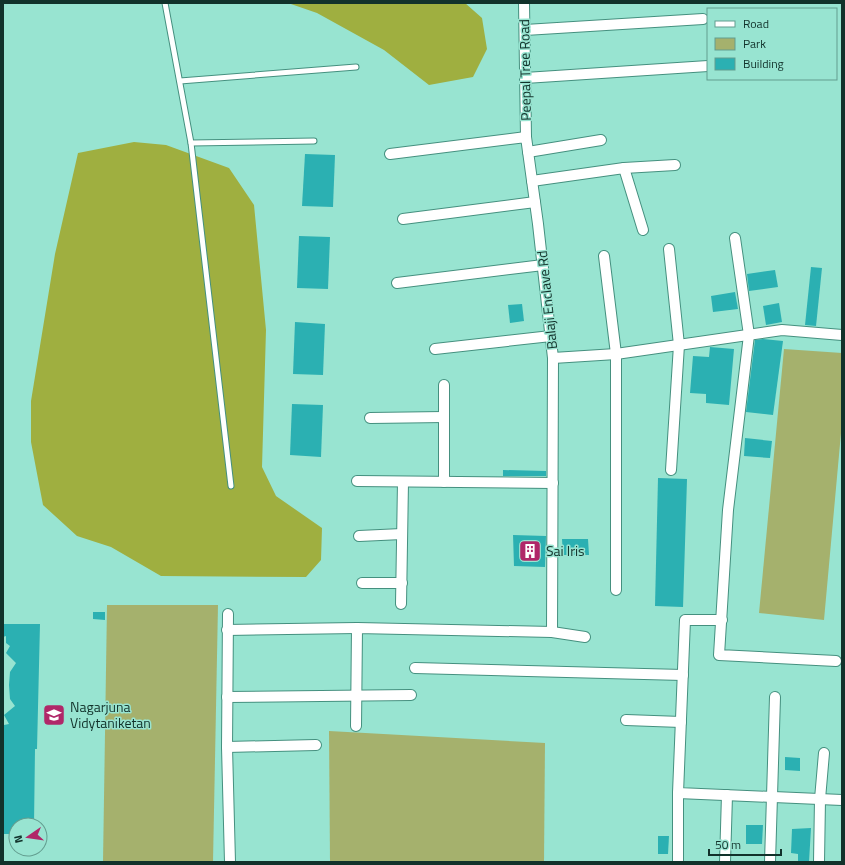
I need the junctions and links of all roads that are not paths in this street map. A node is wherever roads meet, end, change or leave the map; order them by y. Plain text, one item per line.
1 (165, 3) edge
2 (524, 3) edge
3 (703, 19) dead end
4 (525, 30) junction
5 (707, 66) edge
6 (356, 67) dead end
7 (525, 78) junction
8 (180, 81) junction
9 (526, 137) junction
10 (602, 140) dead end
11 (314, 141) dead end
12 (191, 143) junction
13 (528, 152) junction
14 (390, 154) dead end
15 (675, 165) dead end
16 (624, 168) junction
17 (532, 181) junction
18 (535, 202) junction
19 (403, 219) dead end
20 (643, 230) dead end
21 (735, 238) dead end
22 (669, 249) dead end
23 (604, 256) dead end
24 (543, 265) junction
25 (398, 282) dead end
26 (842, 334) edge
27 (749, 335) junction
28 (551, 336) junction
29 (678, 345) junction
30 (435, 349) dead end
31 (616, 354) junction
32 (553, 358) junction
33 (444, 385) dead end
34 (444, 417) junction
35 (370, 418) dead end
36 (671, 470) dead end
37 (357, 481) dead end
38 (403, 482) junction
39 (444, 482) junction
40 (553, 483) junction
41 (231, 486) dead end
42 (402, 534) junction
43 (359, 536) dead end
44 (362, 583) dead end
45 (402, 583) junction
46 (616, 590) dead end
47 (401, 604) dead end
48 (228, 614) dead end
49 (722, 620) junction
50 (357, 628) junction
51 (227, 630) junction
52 (552, 632) junction
53 (585, 637) dead end
54 (836, 661) dead end
55 (415, 668) dead end
56 (683, 675) junction
57 (356, 695) junction
58 (412, 695) dead end
59 (227, 696) junction
60 (775, 697) dead end
61 (626, 720) dead end
62 (681, 722) junction
63 (356, 726) dead end
64 (316, 746) dead end
65 (227, 748) junction
66 (824, 753) dead end
67 (678, 793) junction
68 (727, 795) junction
69 (772, 797) junction
70 (820, 799) junction
71 (842, 800) edge
72 (230, 862) edge
73 (678, 862) edge
74 (725, 862) edge
75 (770, 862) edge
76 (819, 862) edge

1 - 8 lane
2 - 4 street, Peepal Tree Road
3 - 4 street
4 - 7 street, Peepal Tree Road
5 - 7 street
6 - 8 lane
7 - 9 street, Peepal Tree Road
8 - 12 lane
9 - 13 street, Balaji Enclave Rd
9 - 14 street
10 - 13 street
11 - 12 lane
12 - 41 lane
13 - 17 street, Balaji Enclave Rd
15 - 16 street
16 - 17 street
16 - 20 street
17 - 18 street, Balaji Enclave Rd
18 - 19 street
18 - 24 street, Balaji Enclave Rd
21 - 27 street
22 - 29 street
23 - 31 street
24 - 25 street
24 - 28 street, Balaji Enclave Rd
26 - 27 street, Balaji Enclave Rd
27 - 29 street, Balaji Enclave Rd
27 - 49 street
28 - 30 street
28 - 32 street, Balaji Enclave Rd
29 - 31 street, Balaji Enclave Rd
29 - 36 street
31 - 32 street, Balaji Enclave Rd
31 - 46 street
32 - 40 street
33 - 34 street
34 - 35 street
34 - 39 street
37 - 38 street
38 - 39 street
38 - 42 street
39 - 40 street
40 - 52 street
42 - 43 street
42 - 45 street
44 - 45 street
45 - 47 street
48 - 51 street
49 - 54 street
49 - 56 street
50 - 51 street
50 - 52 street
50 - 57 street
51 - 59 street
52 - 53 street
55 - 56 street
56 - 62 street
57 - 58 street
57 - 59 street
57 - 63 street
59 - 65 street
60 - 69 street
61 - 62 street
62 - 67 street
64 - 65 street
65 - 72 street
66 - 70 street
67 - 68 street
67 - 73 street
68 - 69 street
68 - 74 street
69 - 70 street
69 - 75 street
70 - 71 street
70 - 76 street

